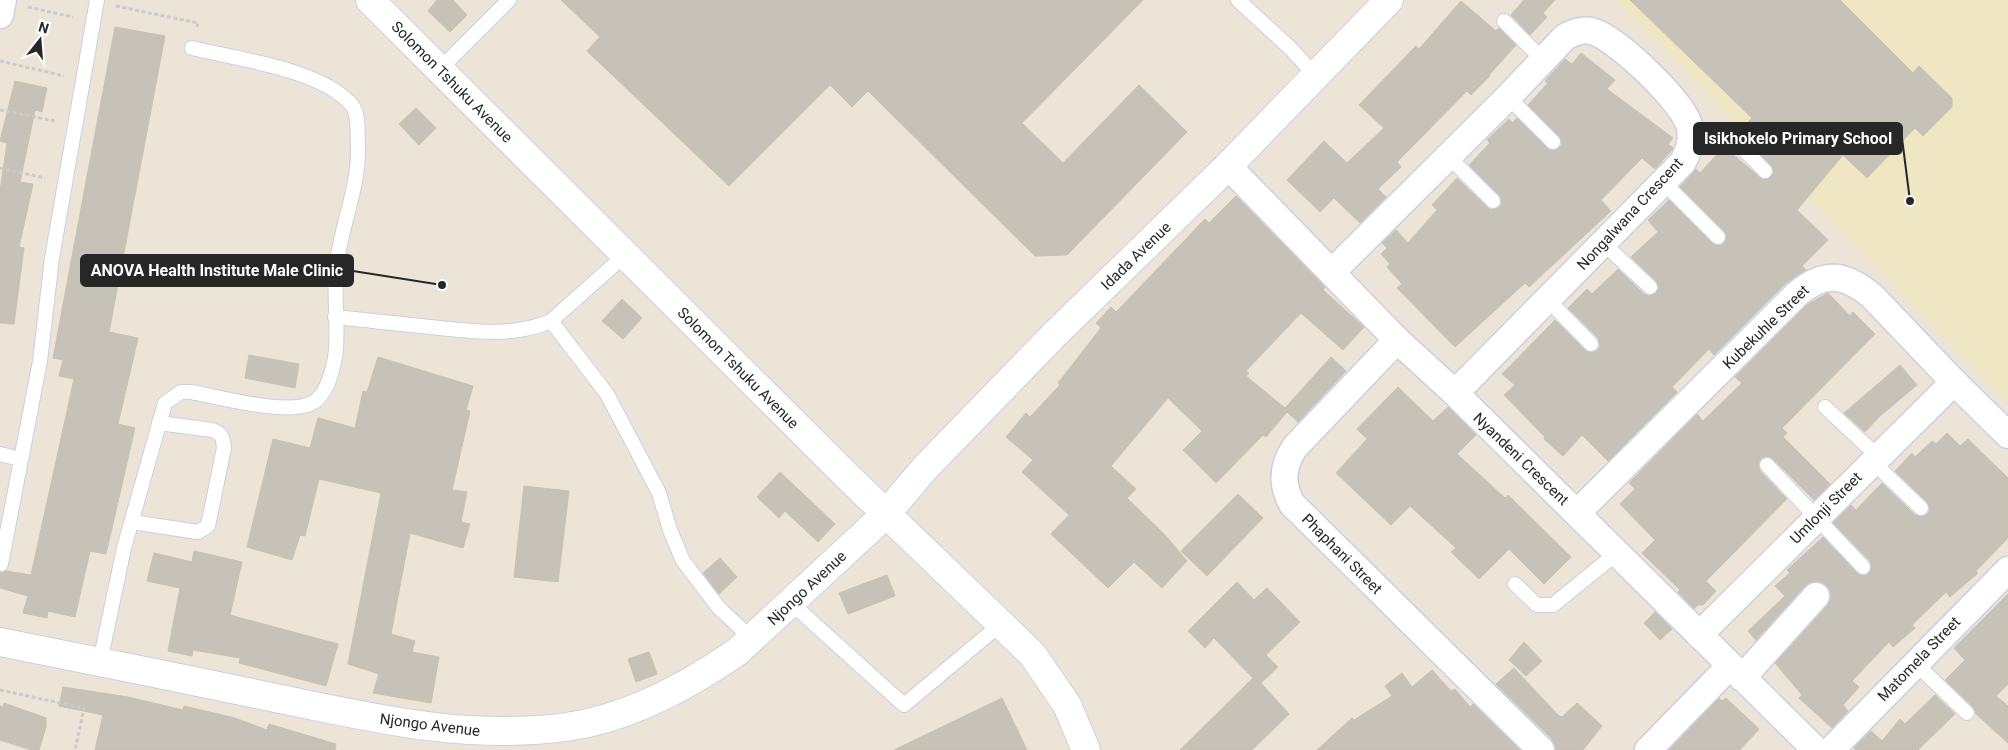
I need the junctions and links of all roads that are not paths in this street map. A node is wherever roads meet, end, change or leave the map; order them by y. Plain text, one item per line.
1 (370, 0) edge
2 (509, 0) edge
3 (1238, 0) edge
4 (1389, 0) edge
5 (96, 1) edge
6 (1504, 21) dead end
7 (192, 48) road end
8 (1543, 60) junction
9 (440, 69) junction
10 (1316, 76) junction
11 (1508, 97) junction
12 (1692, 136) junction
13 (1553, 142) dead end
14 (1449, 157) junction
15 (1228, 166) junction
16 (1765, 171) dead end
17 (1664, 183) junction
18 (1493, 201) dead end
19 (1718, 237) dead end
20 (1604, 244) junction
21 (625, 255) junction
22 (1332, 272) junction
23 (1650, 286) dead end
24 (1548, 300) junction
25 (335, 317) junction
26 (551, 321) junction
27 (1398, 340) junction
28 (1592, 344) dead end
29 (1954, 382) junction
30 (1455, 393) junction
31 (1825, 407) dead end
32 (159, 423) junction
33 (2008, 435) edge
34 (0, 454) edge
35 (20, 459) junction
36 (1876, 459) junction
37 (1767, 465) dead end
38 (1921, 508) dead end
39 (886, 514) junction
40 (1578, 514) junction
41 (1817, 518) junction
42 (132, 522) junction
43 (1617, 553) junction
44 (1, 564) dead end
45 (1863, 567) dead end
46 (2008, 570) edge
47 (1514, 584) dead end
48 (1816, 596) dead end
49 (791, 603) junction
50 (1002, 623) junction
51 (1699, 635) junction
52 (751, 638) junction
53 (0, 642) edge
54 (100, 662) junction
55 (1915, 663) junction
56 (1736, 672) junction
57 (1967, 713) dead end
58 (1086, 750) edge
59 (1541, 750) edge
60 (1648, 750) edge
61 (1816, 750) edge
62 (1831, 750) edge

1 - 9 street, Solomon Tshuku Avenue
2 - 9 lane
3 - 10 lane
4 - 10 street, Idada Avenue
5 - 35 lane
6 - 8 lane
7 - 25 lane
8 - 11 street
8 - 12 street
9 - 21 street, Solomon Tshuku Avenue
10 - 15 street, Idada Avenue
11 - 13 lane
11 - 14 street
12 - 16 lane
12 - 17 street, Nongalwana Crescent
14 - 18 lane
14 - 22 street
15 - 22 street, Nyandeni Crescent
15 - 39 street, Idada Avenue
17 - 19 lane
17 - 20 street, Nongalwana Crescent
20 - 23 lane
20 - 24 street, Nongalwana Crescent
21 - 26 lane
21 - 39 street, Solomon Tshuku Avenue
22 - 27 street, Nyandeni Crescent
24 - 28 lane
24 - 30 street, Nongalwana Crescent
25 - 26 lane
25 - 32 lane
26 - 52 lane
27 - 30 street, Nyandeni Crescent
27 - 59 street, Phaphani Street
29 - 33 street, Kubekuhle Street
29 - 36 street, Umlonji Street
29 - 40 street, Kubekuhle Street
30 - 40 street, Nyandeni Crescent
31 - 36 lane
32 - 42 lane
32 - 42 lane
34 - 35 lane
35 - 44 lane
36 - 38 lane
36 - 41 street, Umlonji Street
37 - 41 lane
39 - 49 street, Njongo Avenue
39 - 50 street, Solomon Tshuku Avenue
40 - 43 street, Nyandeni Crescent
41 - 45 lane
41 - 51 street, Umlonji Street
42 - 54 lane
43 - 47 lane
43 - 51 street, Nyandeni Crescent
46 - 55 street, Matomela Street
48 - 56 street
49 - 50 lane
49 - 52 street, Njongo Avenue
50 - 58 street, Solomon Tshuku Avenue
51 - 56 street, Nyandeni Crescent
52 - 54 street, Njongo Avenue
53 - 54 street, Njongo Avenue
55 - 57 lane
55 - 62 street, Matomela Street
56 - 60 street
56 - 61 street, Nyandeni Crescent

